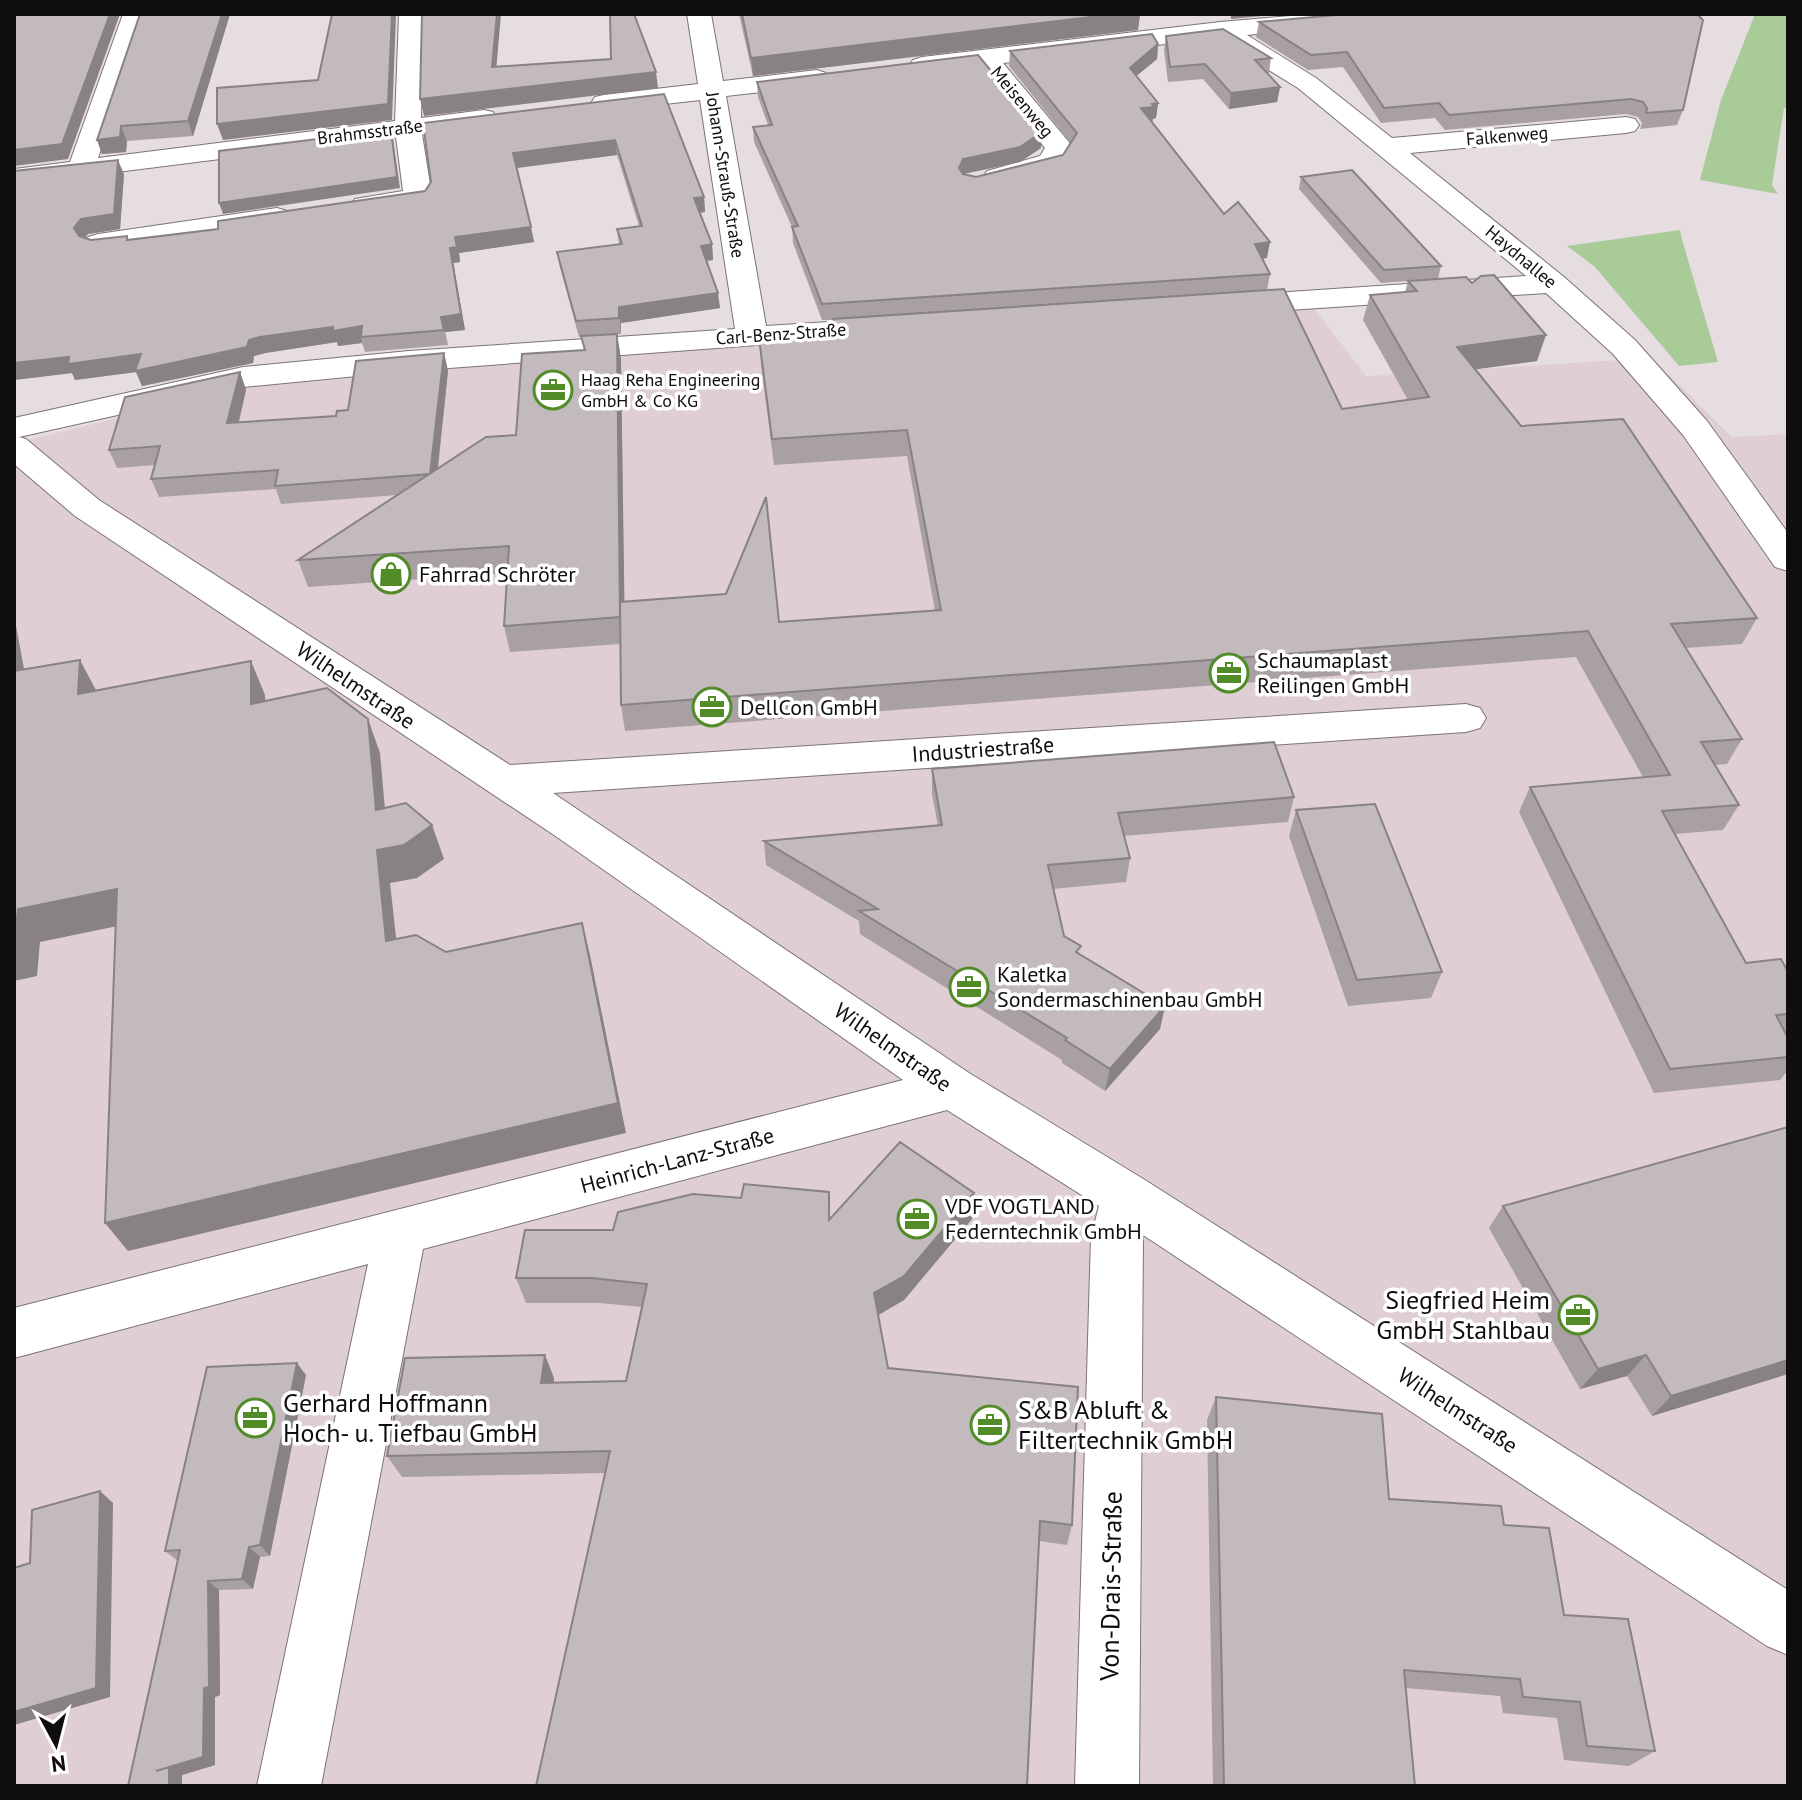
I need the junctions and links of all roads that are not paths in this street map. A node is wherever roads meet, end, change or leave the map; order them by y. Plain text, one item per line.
1 (135, 14) edge
2 (411, 14) edge
3 (699, 14) edge
4 (1394, 14) edge
5 (1209, 22) edge
6 (985, 58) junction
7 (894, 68) edge
8 (848, 74) edge
9 (711, 90) junction
10 (575, 107) edge
11 (514, 114) edge
12 (1626, 125) dead end
13 (408, 127) junction
14 (1388, 147) junction
15 (81, 169) junction
16 (14, 177) edge
17 (975, 182) edge
18 (342, 208) edge
19 (311, 212) edge
20 (98, 243) edge
21 (1553, 283) junction
22 (1192, 307) edge
23 (925, 324) edge
24 (752, 336) junction
25 (14, 428) edge
26 (14, 446) edge
27 (1788, 559) edge
28 (1466, 718) dead end
29 (500, 781) junction
30 (952, 1088) junction
31 (1127, 1196) junction
32 (401, 1232) junction
33 (14, 1333) edge
34 (1788, 1625) edge
35 (289, 1786) edge
36 (1107, 1786) edge

1 - 15 street
2 - 13 street
3 - 9 street, Johann-Strauß-Straße
4 - 5 street
5 - 6 street
5 - 14 street, Haydnallee
6 - 7 street
6 - 17 street, Meisenweg
8 - 9 street
9 - 10 street
9 - 24 street, Johann-Strauß-Straße
11 - 13 street, Brahmsstraße
12 - 14 street, Falkenweg
13 - 15 street, Brahmsstraße
13 - 18 street
14 - 21 street, Haydnallee
15 - 16 street, Brahmsstraße
19 - 20 street
21 - 22 street
21 - 27 street, Haydnallee
23 - 24 street, Carl-Benz-Straße
24 - 25 street, Carl-Benz-Straße
26 - 29 street, Wilhelmstraße
28 - 29 street, Industriestraße
29 - 30 street, Wilhelmstraße
30 - 31 street, Wilhelmstraße
30 - 32 street, Heinrich-Lanz-Straße
31 - 34 street, Wilhelmstraße
31 - 36 street, Von-Drais-Straße
32 - 33 street, Heinrich-Lanz-Straße
32 - 35 street

